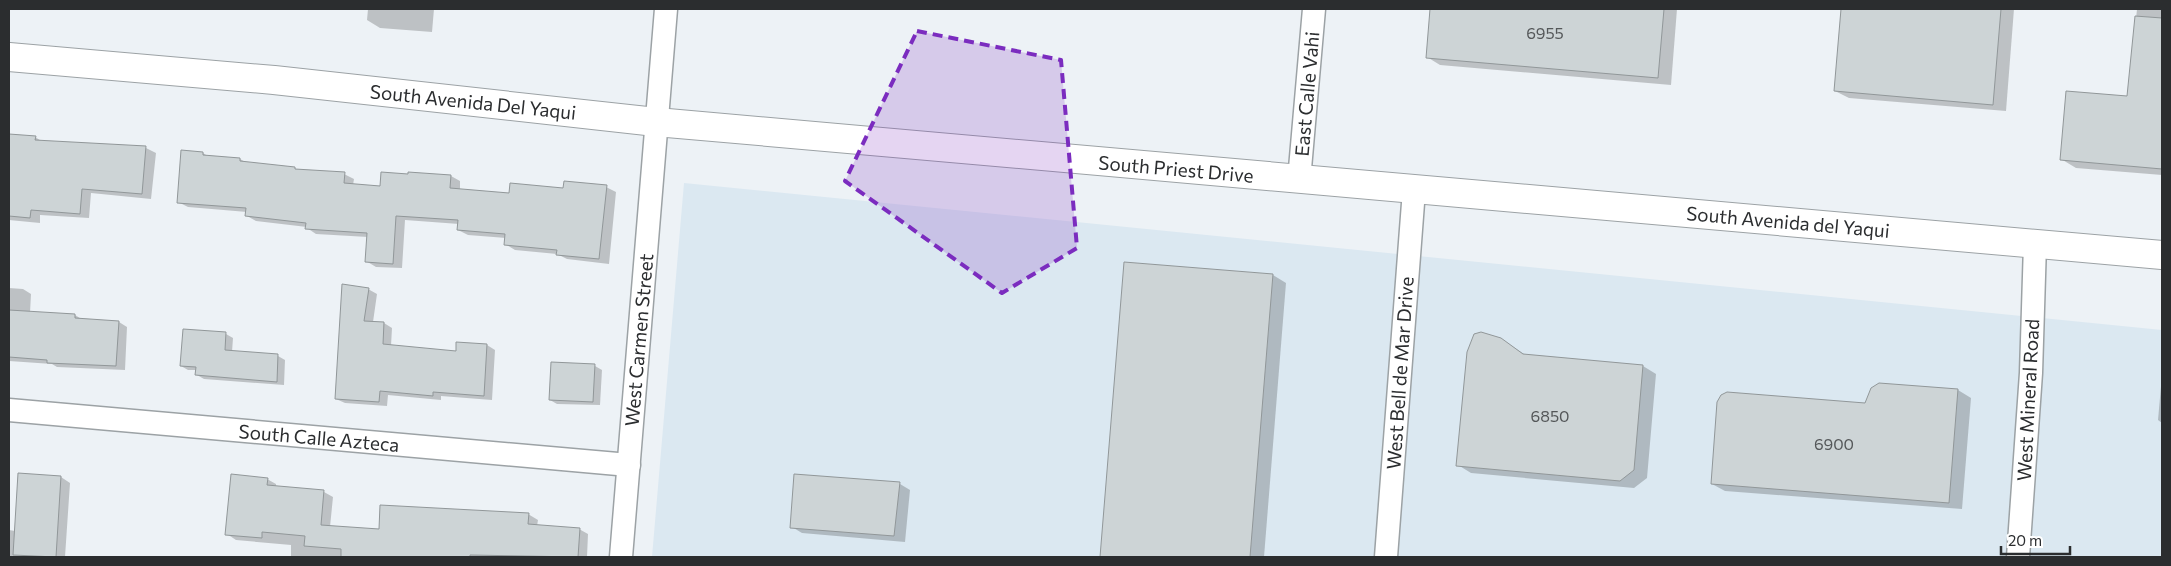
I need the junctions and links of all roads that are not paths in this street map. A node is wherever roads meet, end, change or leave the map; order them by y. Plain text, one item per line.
1 (666, 9) edge
2 (1314, 9) edge
3 (9, 57) edge
4 (656, 122) junction
5 (937, 147) joint
6 (1299, 180) junction
7 (1414, 190) junction
8 (2035, 244) junction
9 (2162, 255) edge
10 (9, 410) edge
11 (629, 464) junction
12 (621, 557) edge
13 (1386, 557) edge
14 (2018, 557) edge

1 - 4 street, West Carmen Street
2 - 6 street, East Calle Vahi
3 - 4 street, South Avenida Del Yaqui
4 - 5 street, South Avenida Del Yaqui
4 - 11 street, West Carmen Street
5 - 6 street, South Priest Drive
6 - 7 street, South Priest Drive
7 - 8 street, South Avenida del Yaqui
7 - 13 street, West Bell de Mar Drive
8 - 9 street, South Avenida del Yaqui
8 - 14 street, West Mineral Road
10 - 11 street, South Calle Azteca
11 - 12 street, West Carmen Street

